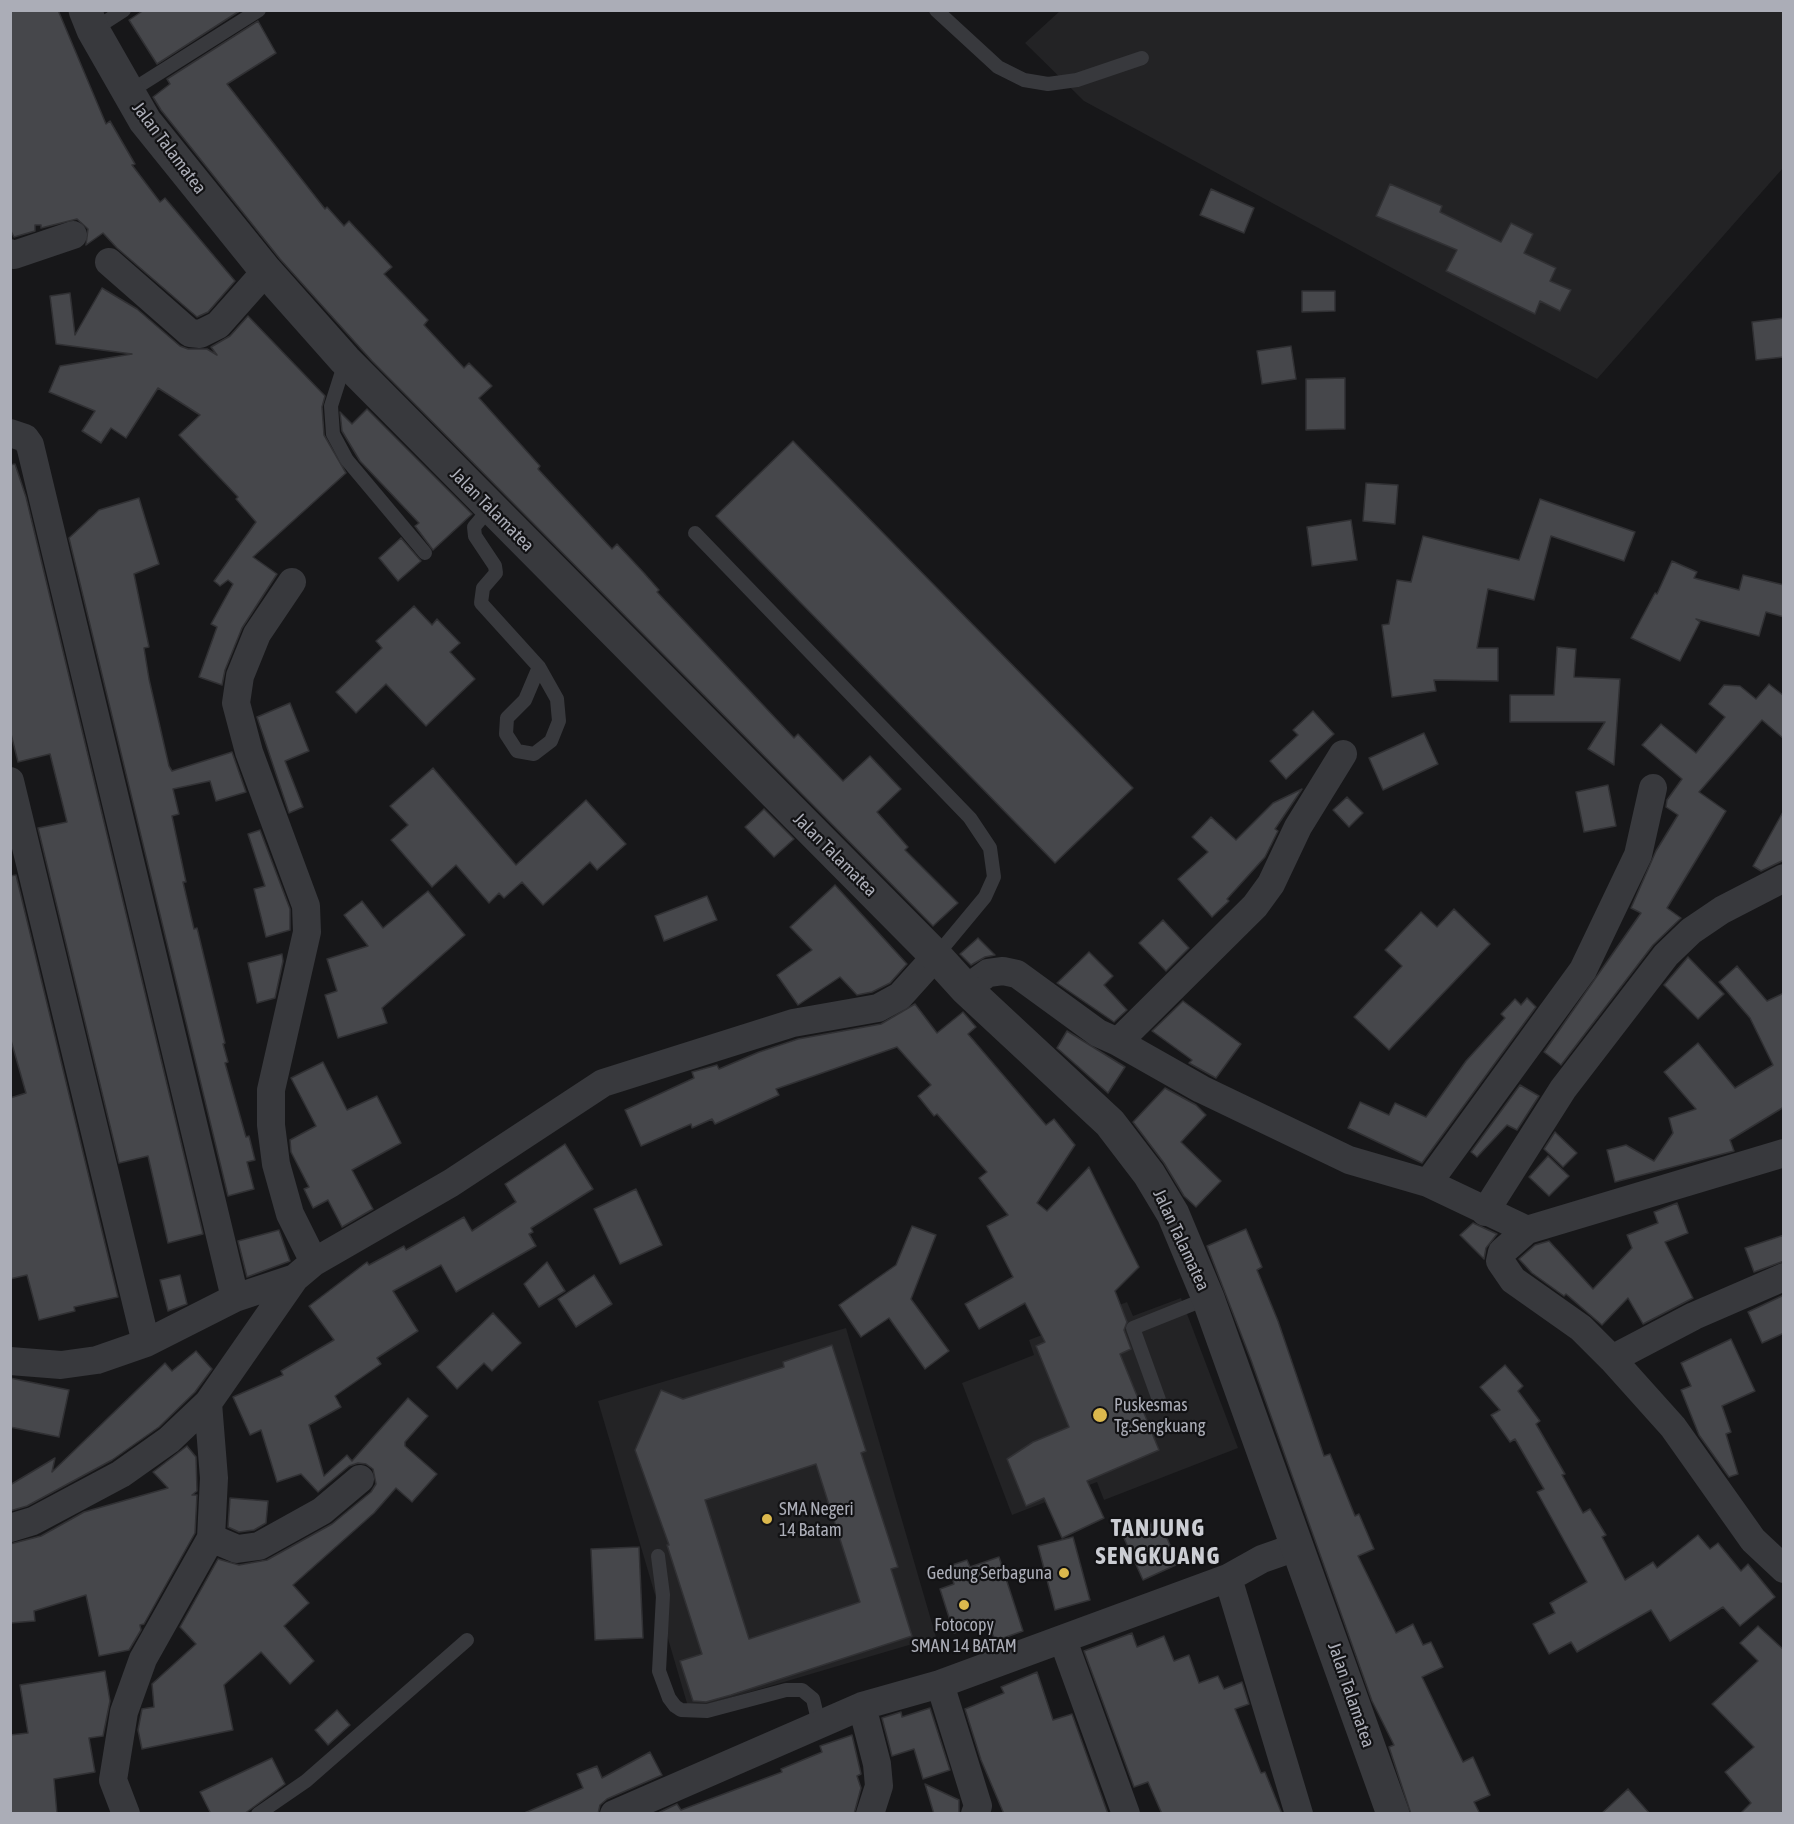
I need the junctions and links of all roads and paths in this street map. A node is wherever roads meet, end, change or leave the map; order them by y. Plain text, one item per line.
1 (124, 10) edge
2 (259, 10) edge
3 (936, 10) edge
4 (89, 20) edge
5 (1142, 58) dead end
6 (127, 93) junction
7 (73, 234) dead end
8 (10, 253) edge
9 (110, 262) dead end
10 (266, 271) junction
11 (345, 360) junction
12 (10, 433) edge
13 (490, 508) junction
14 (695, 533) dead end
15 (425, 553) dead end
16 (292, 582) dead end
17 (539, 667) junction
18 (1343, 754) dead end
19 (10, 782) edge
20 (1653, 788) dead end
21 (1784, 878) edge
22 (936, 956) junction
23 (966, 989) junction
24 (1118, 1042) junction
25 (1784, 1153) edge
26 (1428, 1184) junction
27 (1485, 1212) junction
28 (1527, 1230) junction
29 (305, 1270) junction
30 (1784, 1277) edge
31 (235, 1298) junction
32 (1208, 1298) junction
33 (146, 1343) junction
34 (1612, 1359) junction
35 (10, 1360) edge
36 (1159, 1400) dead end
37 (208, 1403) junction
38 (360, 1479) dead end
39 (10, 1528) edge
40 (211, 1538) junction
41 (1299, 1546) junction
42 (658, 1556) dead end
43 (1784, 1569) edge
44 (1228, 1578) junction
45 (467, 1640) dead end
46 (1063, 1640) junction
47 (939, 1684) junction
48 (862, 1706) junction
49 (819, 1724) junction
50 (978, 1811) edge
51 (126, 1814) edge
52 (258, 1814) edge
53 (615, 1814) edge
54 (870, 1814) edge
55 (1126, 1814) edge
56 (1299, 1814) edge
57 (1394, 1814) edge

1 - 4 lane
2 - 6 lane
3 - 5 lane
4 - 6 street, Jalan Talamatea
6 - 10 street, Jalan Talamatea
7 - 8 street
9 - 10 street
10 - 11 street, Jalan Talamatea
11 - 13 street, Jalan Talamatea
11 - 15 lane
12 - 31 street
13 - 17 lane
13 - 22 street, Jalan Talamatea
14 - 22 lane
16 - 29 street
17 - 17 lane
18 - 24 street
19 - 33 street
20 - 26 street
21 - 27 street
22 - 23 street, Jalan Talamatea
22 - 29 street
23 - 24 street
23 - 32 street, Jalan Talamatea
24 - 26 street
25 - 28 street
26 - 27 street
27 - 28 street
28 - 34 street
29 - 31 street
29 - 37 street
30 - 34 street
31 - 33 street
32 - 36 lane
32 - 41 street, Jalan Talamatea
33 - 35 street
34 - 43 street
37 - 39 street
37 - 40 street
38 - 40 street
40 - 51 street
41 - 44 street
41 - 57 street, Jalan Talamatea
42 - 49 lane
44 - 46 street
44 - 56 street
45 - 52 lane
46 - 47 street
46 - 55 street
47 - 48 street
47 - 50 street
48 - 49 street
48 - 54 street
49 - 53 street

